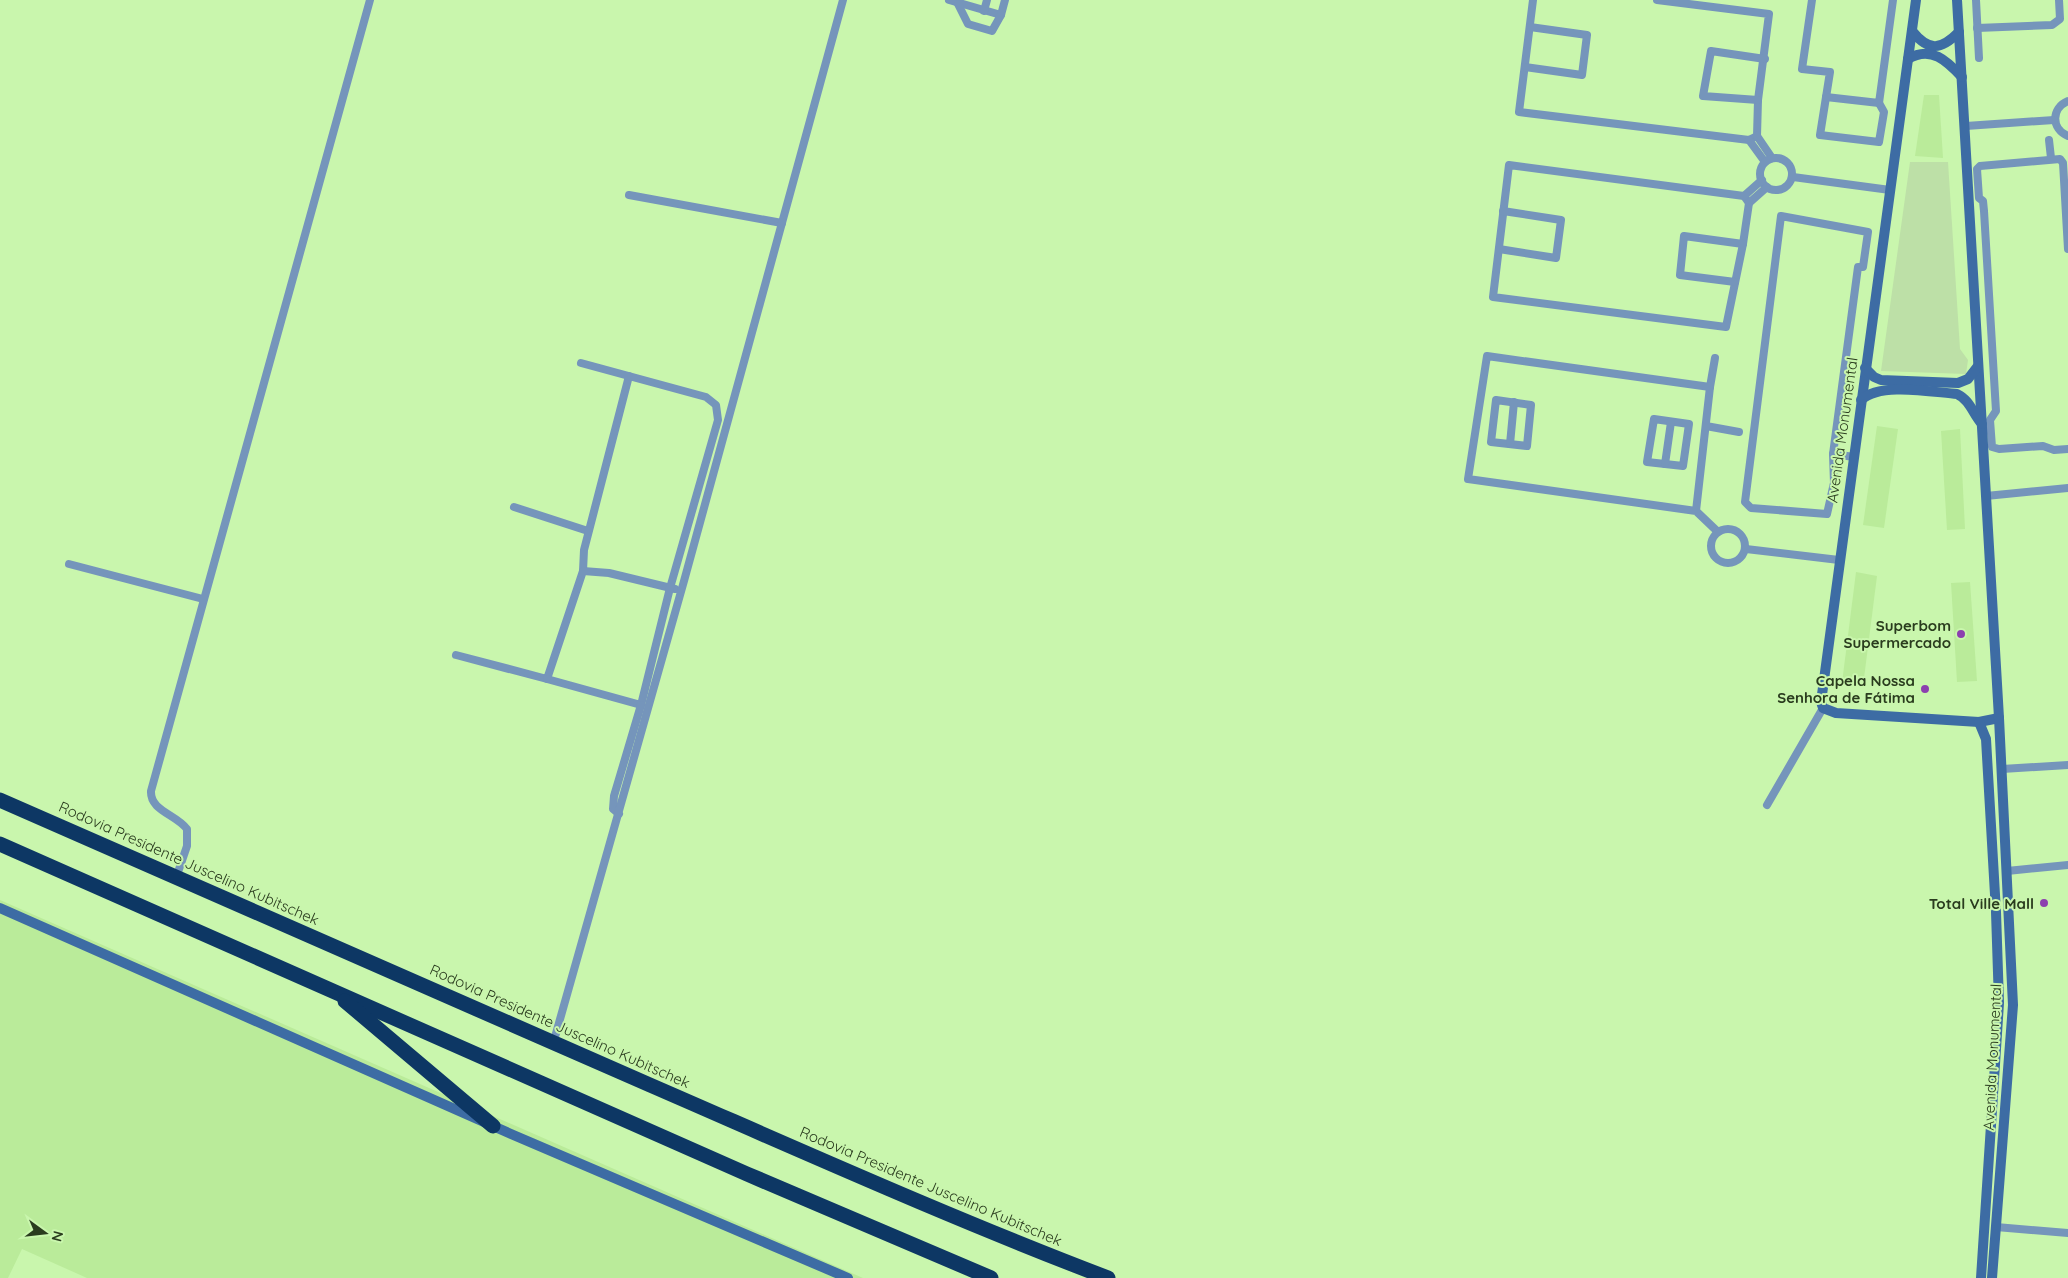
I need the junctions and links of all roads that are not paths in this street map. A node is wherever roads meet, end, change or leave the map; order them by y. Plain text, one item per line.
1 (370, 0) edge
2 (843, 0) edge
3 (949, 0) edge
4 (987, 0) edge
5 (1005, 0) edge
6 (1533, 0) edge
7 (1657, 0) edge
8 (1812, 0) edge
9 (1893, 0) edge
10 (1916, 0) edge
11 (1957, 0) edge
12 (1976, 0) edge
13 (2059, 0) edge
14 (958, 4) junction
15 (984, 11) junction
16 (1001, 15) junction
17 (1530, 27) junction
18 (1977, 28) junction
19 (1912, 31) junction
20 (1959, 32) junction
21 (1979, 58) dead end
22 (1764, 59) junction
23 (1908, 59) junction
24 (1524, 66) junction
25 (1962, 77) junction
26 (1826, 97) junction
27 (1758, 100) junction
28 (2068, 101) edge
29 (1879, 103) junction
30 (2054, 120) junction
31 (1966, 126) junction
32 (1757, 136) junction
33 (2068, 136) edge
34 (1749, 140) junction
35 (2049, 140) dead end
36 (2051, 158) junction
37 (1768, 160) junction
38 (1793, 177) junction
39 (1762, 180) junction
40 (1767, 187) junction
41 (1890, 190) junction
42 (629, 195) dead end
43 (1746, 200) junction
44 (1503, 211) junction
45 (782, 223) junction
46 (1744, 244) junction
47 (2068, 248) edge
48 (1498, 249) junction
49 (1735, 282) junction
50 (1990, 297) junction
51 (1975, 298) junction
52 (1976, 312) junction
53 (1991, 312) junction
54 (1715, 358) dead end
55 (581, 363) dead end
56 (1978, 366) junction
57 (1865, 368) junction
58 (630, 376) junction
59 (1710, 387) junction
60 (1861, 400) junction
61 (1514, 402) junction
62 (1478, 418) junction
63 (1494, 420) junction
64 (1671, 422) junction
65 (1982, 424) junction
66 (1706, 426) junction
67 (1739, 432) dead end
68 (1510, 444) junction
69 (1686, 446) junction
70 (1703, 448) junction
71 (2068, 449) edge
72 (1833, 454) junction
73 (1854, 458) junction
74 (1665, 464) junction
75 (2068, 488) edge
76 (1986, 496) junction
77 (514, 508) dead end
78 (1696, 511) junction
79 (588, 530) junction
80 (1718, 532) junction
81 (1746, 549) junction
82 (1839, 560) junction
83 (69, 564) dead end
84 (583, 571) junction
85 (670, 588) junction
86 (682, 590) junction
87 (203, 599) junction
88 (456, 656) dead end
89 (547, 679) junction
90 (641, 705) junction
91 (1823, 708) junction
92 (2000, 718) junction
93 (1979, 722) junction
94 (2068, 765) edge
95 (2002, 769) junction
96 (0, 800) edge
97 (1767, 804) dead end
98 (618, 814) junction
99 (2004, 825) junction
100 (1991, 826) junction
101 (0, 844) edge
102 (2068, 865) edge
103 (2006, 871) junction
104 (176, 878) junction
105 (0, 908) edge
106 (1996, 912) junction
107 (2008, 912) junction
108 (332, 991) junction
109 (553, 1044) junction
110 (493, 1126) junction
111 (1996, 1227) junction
112 (2068, 1233) edge
113 (978, 1275) edge
114 (848, 1278) edge
115 (991, 1278) edge
116 (1108, 1278) edge
117 (1981, 1278) edge
118 (1992, 1278) edge

1 - 87 street
2 - 45 street
3 - 14 street
4 - 15 street
5 - 16 street
6 - 17 street
7 - 22 street
8 - 26 street
9 - 29 street
10 - 19 street, Avenida Monumental
11 - 20 street, Avenida Monumental
12 - 18 street
13 - 18 street
14 - 15 street
14 - 16 street
15 - 16 street
17 - 24 street
17 - 24 street
18 - 21 street
19 - 20 street
19 - 23 street, Avenida Monumental
20 - 25 street, Avenida Monumental
22 - 27 street
22 - 27 street
23 - 25 street
23 - 41 street, Avenida Monumental
24 - 34 street
25 - 31 street, Avenida Monumental
26 - 29 street
26 - 29 street
27 - 32 street
28 - 30 street
30 - 31 street
30 - 33 street
31 - 51 street, Avenida Monumental
32 - 34 street
32 - 37 street
34 - 37 street
35 - 36 street
36 - 47 street
36 - 50 street
37 - 38 street
37 - 39 street
38 - 40 street
38 - 41 street
39 - 40 street
39 - 43 street
40 - 43 street
41 - 57 street, Avenida Monumental
42 - 45 street
43 - 44 street
43 - 46 street
44 - 48 street
44 - 48 street
45 - 86 street
46 - 49 street
46 - 49 street
48 - 49 street
50 - 51 street
50 - 53 street
51 - 52 street, Avenida Monumental
52 - 53 street
52 - 56 street, Avenida Monumental
53 - 71 street
54 - 59 street
55 - 58 street
56 - 57 street
56 - 65 street, Avenida Monumental
57 - 60 street, Avenida Monumental
58 - 79 street
58 - 85 street
59 - 62 street
59 - 66 street
60 - 65 street
60 - 73 street, Avenida Monumental
61 - 63 street
61 - 68 street
61 - 68 street
62 - 63 street
62 - 78 street
63 - 68 street
64 - 69 street
64 - 74 street
64 - 74 street
65 - 76 street, Avenida Monumental
66 - 67 street
66 - 70 street
69 - 70 street
69 - 74 street
70 - 78 street
72 - 72 street
72 - 73 street
73 - 82 street, Avenida Monumental
75 - 76 street
76 - 92 street, Avenida Monumental
77 - 79 street
78 - 80 street
79 - 84 street
80 - 81 street
80 - 81 street
81 - 82 street
82 - 91 street, Avenida Monumental
83 - 87 street
84 - 85 street
84 - 89 street
85 - 86 street
85 - 90 street
86 - 98 street
87 - 104 street
88 - 89 street
89 - 90 street
90 - 98 street
91 - 93 street
91 - 97 street
92 - 93 street
92 - 95 street, Avenida Monumental
93 - 100 street, Avenida Monumental
94 - 95 street
95 - 99 street, Avenida Monumental
96 - 104 highway, Rodovia Presidente Juscelino Kubitschek
98 - 109 street
99 - 100 street
99 - 103 street, Avenida Monumental
100 - 106 street, Avenida Monumental
101 - 108 highway
102 - 103 street
103 - 107 street, Avenida Monumental
104 - 109 highway, Rodovia Presidente Juscelino Kubitschek
105 - 110 street
106 - 107 street
106 - 117 street, Avenida Monumental
107 - 111 street, Avenida Monumental
108 - 110 highway
108 - 113 highway
109 - 116 highway, Rodovia Presidente Juscelino Kubitschek
110 - 114 street
111 - 112 street
111 - 118 street, Avenida Monumental
113 - 115 highway

